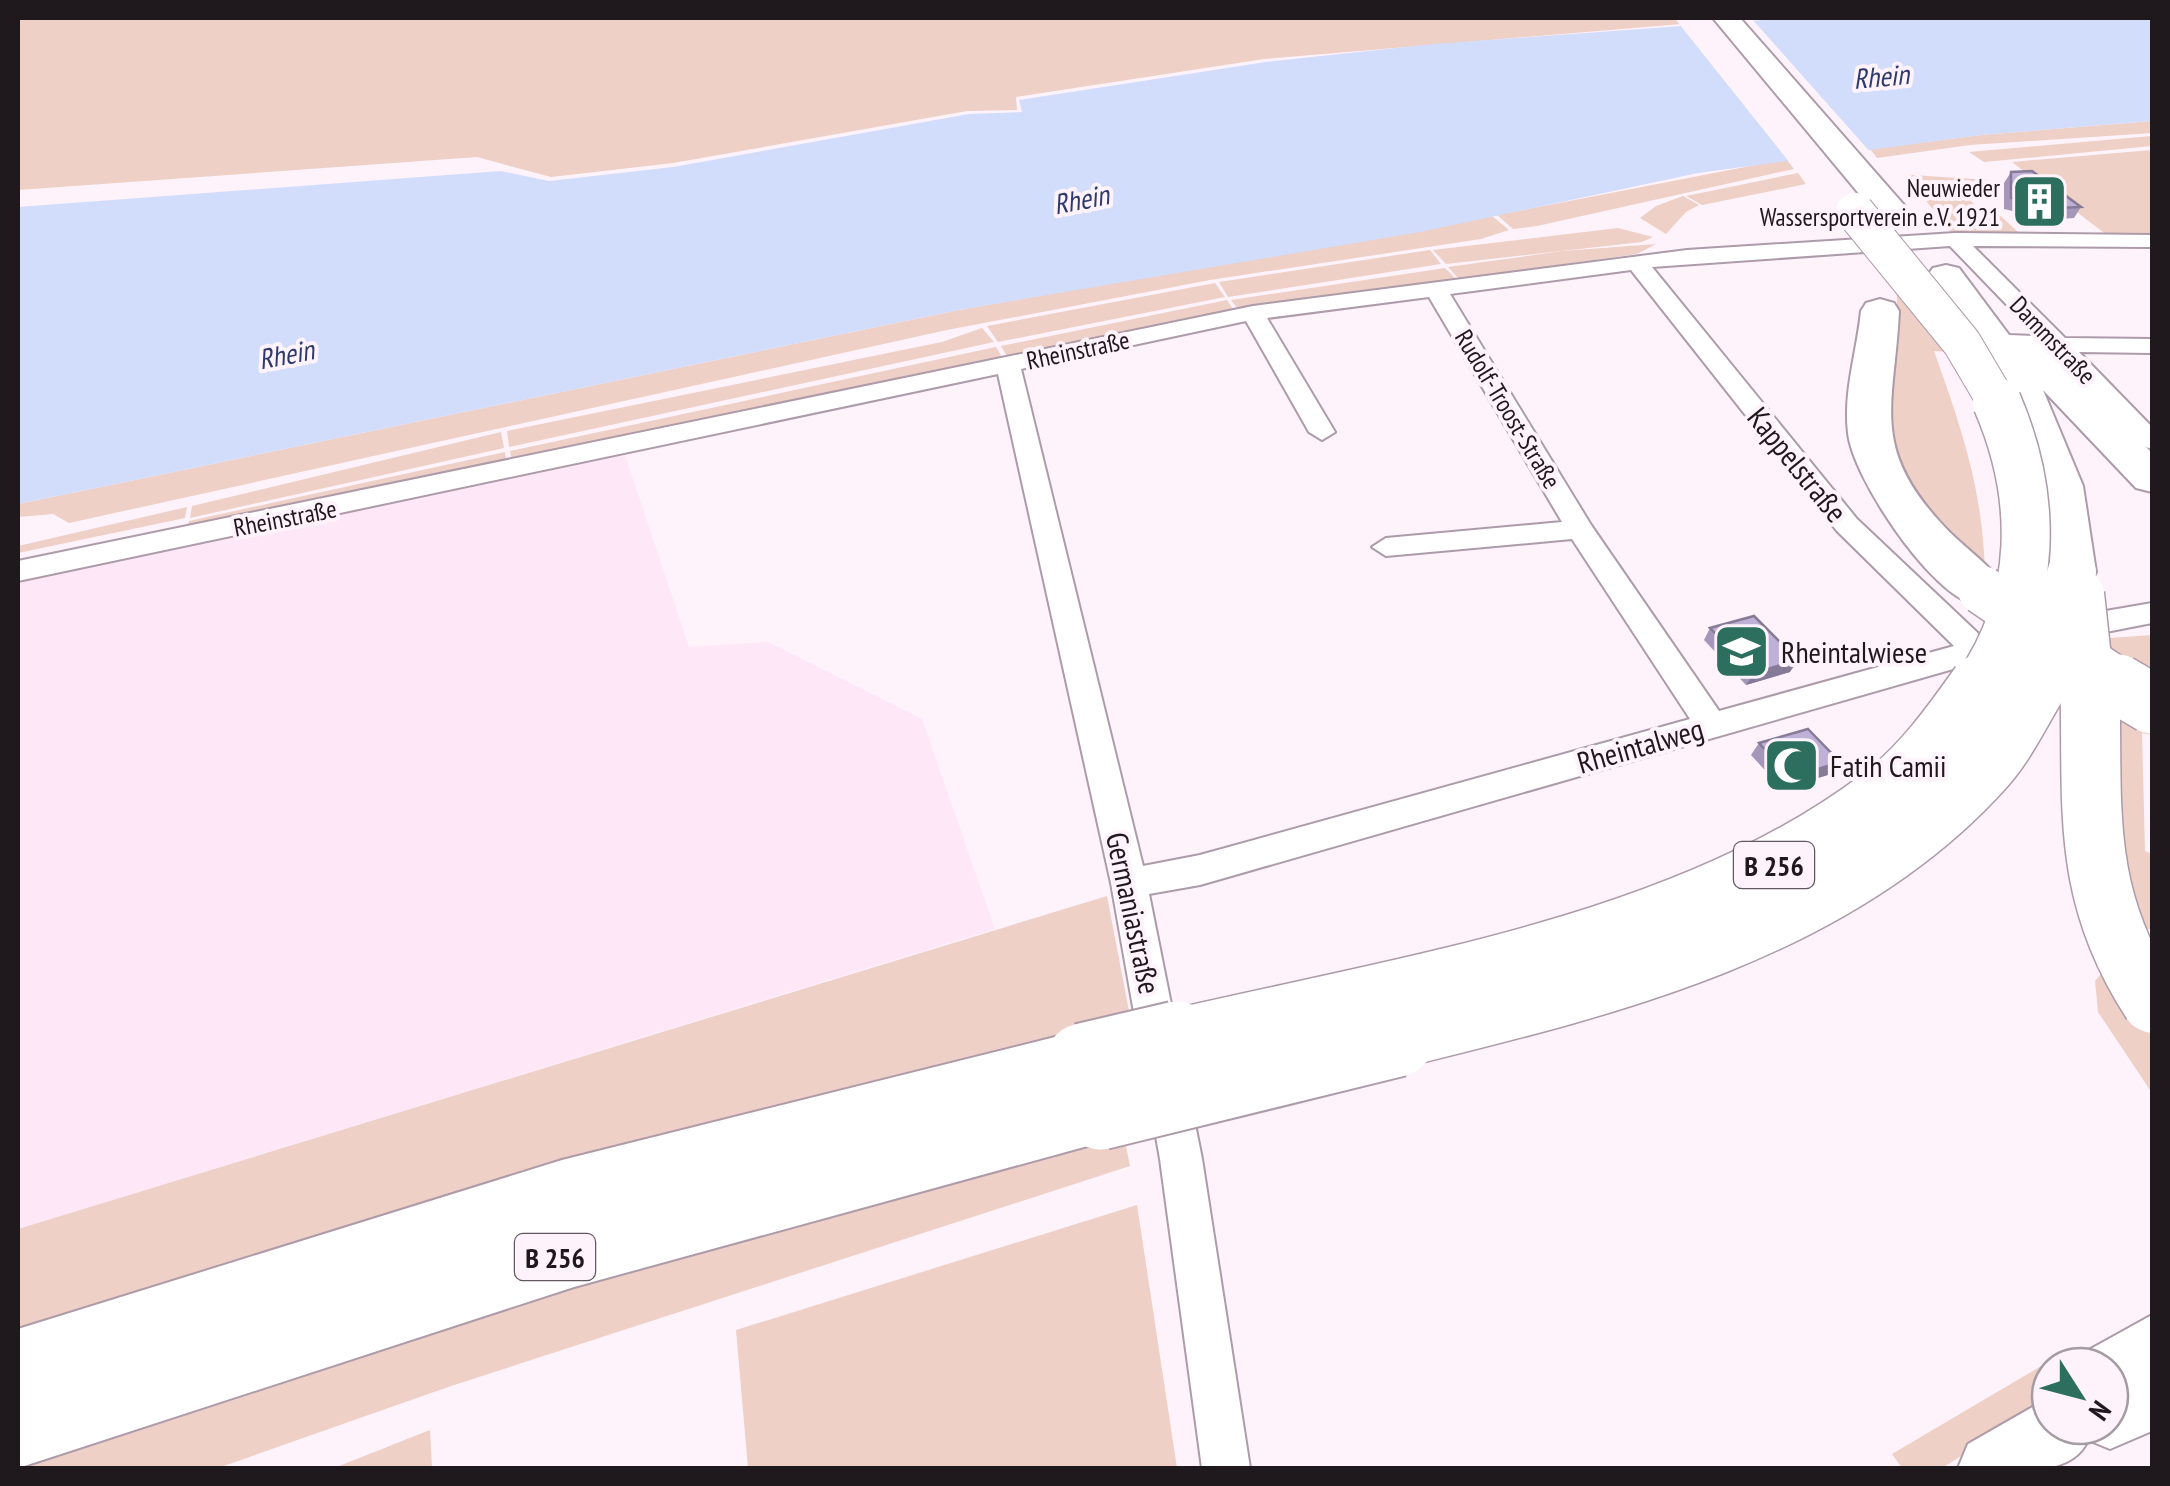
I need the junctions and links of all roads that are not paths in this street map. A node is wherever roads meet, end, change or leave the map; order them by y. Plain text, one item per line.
1 (1698, 18) edge
2 (1726, 18) edge
3 (1855, 212) junction
4 (2152, 241) edge
5 (1950, 257) junction
6 (1636, 262) junction
7 (1435, 288) junction
8 (1253, 313) junction
9 (2058, 346) junction
10 (2152, 346) edge
11 (1008, 364) junction
12 (1322, 432) dead end
13 (2152, 440) edge
14 (2152, 478) edge
15 (1580, 529) junction
16 (1386, 547) dead end
17 (18, 571) edge
18 (2072, 572) junction
19 (2152, 613) edge
20 (1976, 650) junction
21 (2152, 704) edge
22 (1712, 725) junction
23 (1130, 882) junction
24 (2152, 1003) edge
25 (1092, 1087) junction
26 (2152, 1347) edge
27 (2130, 1361) edge
28 (18, 1368) edge
29 (18, 1431) edge
30 (2030, 1445) edge
31 (1226, 1468) edge
32 (1992, 1468) edge

1 - 3 highway, B 256
2 - 5 highway, B 256
3 - 21 highway, bridge
3 - 25 highway, B 256, bridge
4 - 5 street, Rheinstraße
5 - 6 street, Rheinstraße
5 - 9 street, Dammstraße
5 - 14 highway
5 - 18 highway, B 256
6 - 7 street, Rheinstraße
6 - 20 street, Kappelstraße
7 - 8 street, Rheinstraße
7 - 15 street, Rudolf-Troost-Straße
8 - 11 street, Rheinstraße
8 - 12 street
9 - 10 street
9 - 13 street, Dammstraße
11 - 17 street, Rheinstraße
11 - 23 street, Germaniastraße
15 - 16 street, Rudolf-Troost-Straße
15 - 22 street, Rudolf-Troost-Straße
18 - 24 highway, bridge
18 - 25 highway, B 256, bridge
19 - 20 street, Rheintalweg
20 - 22 street, Rheintalweg
22 - 23 street, Rheintalweg
23 - 31 street, Germaniastraße
25 - 28 highway, B 256
25 - 29 highway, B 256
26 - 27 street
30 - 32 street

